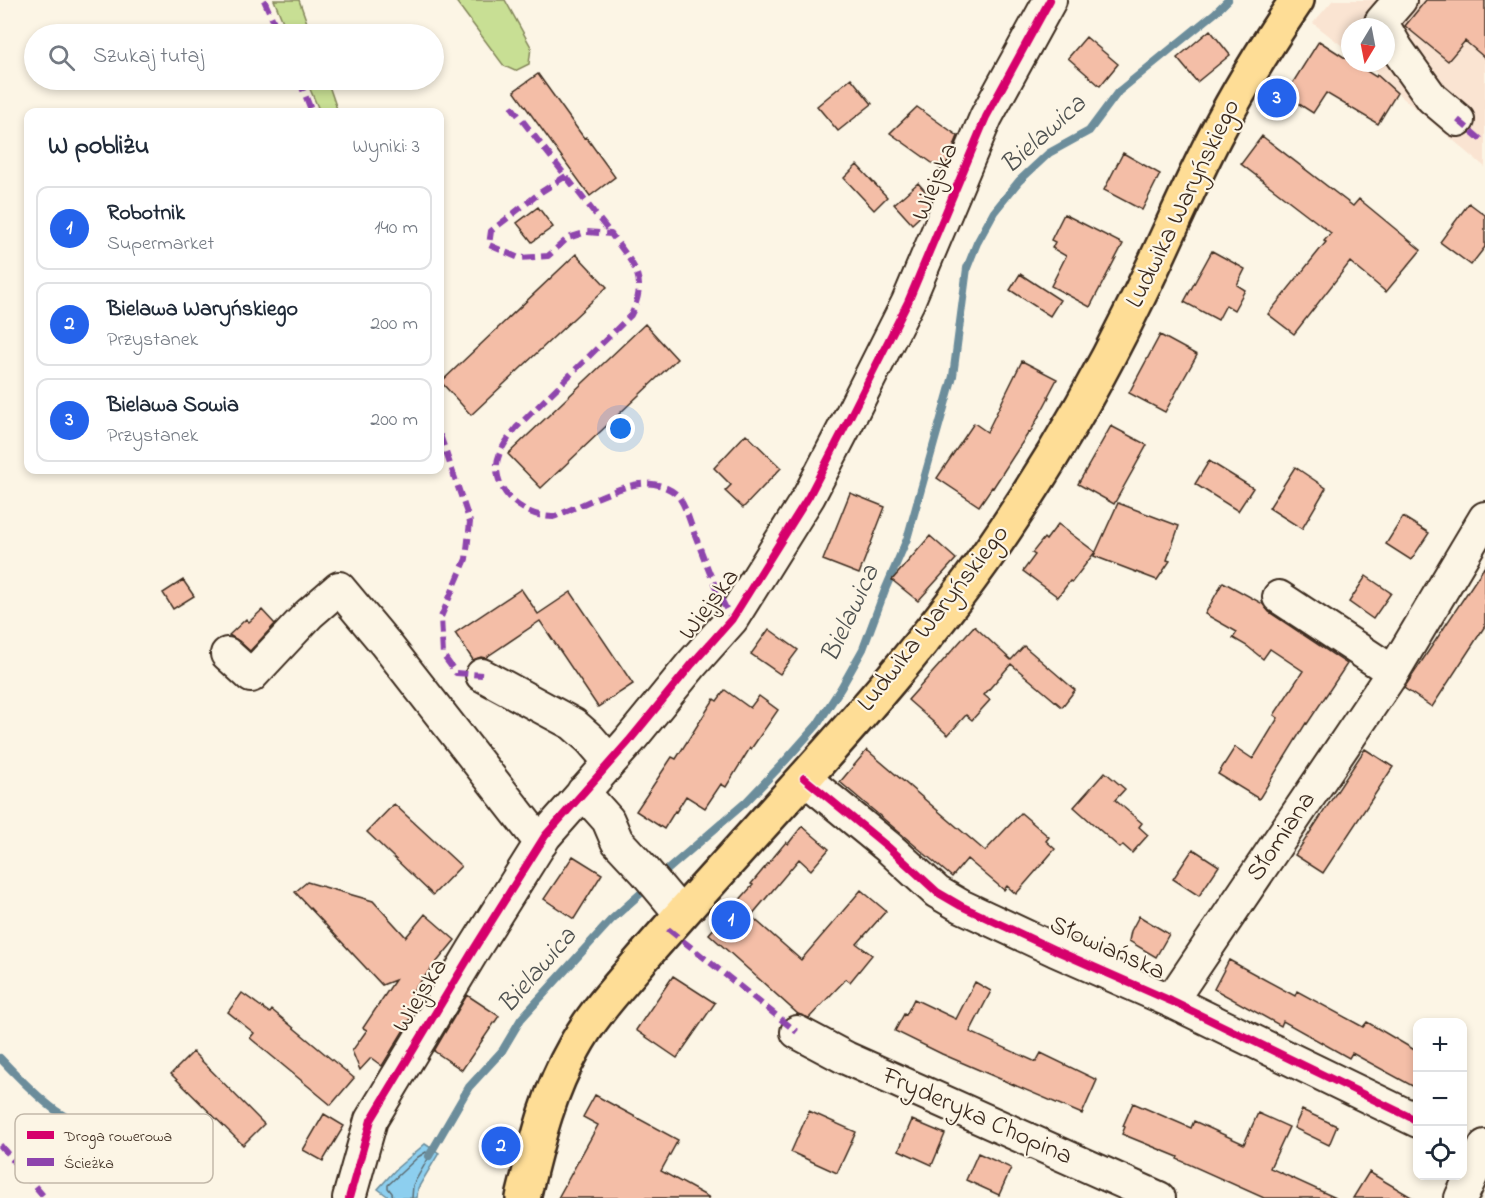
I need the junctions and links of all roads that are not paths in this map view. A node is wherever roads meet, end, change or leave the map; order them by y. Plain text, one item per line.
1 (1050, 0) edge
2 (1297, 0) edge
3 (1400, 0) edge
4 (1384, 18) edge
5 (1395, 46) edge
6 (1458, 120) dead end
7 (1485, 518) edge
8 (1279, 597) dead end
9 (227, 654) dead end
10 (1393, 672) junction
11 (482, 675) dead end
12 (610, 762) junction
13 (804, 778) junction
14 (583, 792) junction
15 (540, 843) junction
16 (681, 914) junction
17 (1171, 1001) junction
18 (797, 1032) dead end
19 (1413, 1119) edge
20 (1476, 1147) edge
21 (349, 1198) edge
22 (524, 1198) edge
23 (1159, 1198) edge
24 (1461, 1198) edge

1 - 12 street, Wiejska
2 - 13 main road, Ludwika Waryńskiego
3 - 4 street
5 - 6 street
7 - 10 street, Słomiana
8 - 10 street
9 - 15 street
10 - 17 street, Słomiana
11 - 12 street
12 - 14 street, Wiejska
13 - 16 main road, Ludwika Waryńskiego
13 - 17 street, Słowiańska
14 - 15 street, Wiejska
14 - 16 street
15 - 21 street, Wiejska
16 - 22 main road, Ludwika Waryńskiego
17 - 19 street, Słowiańska
18 - 23 street, Fryderyka Chopina
20 - 24 street

